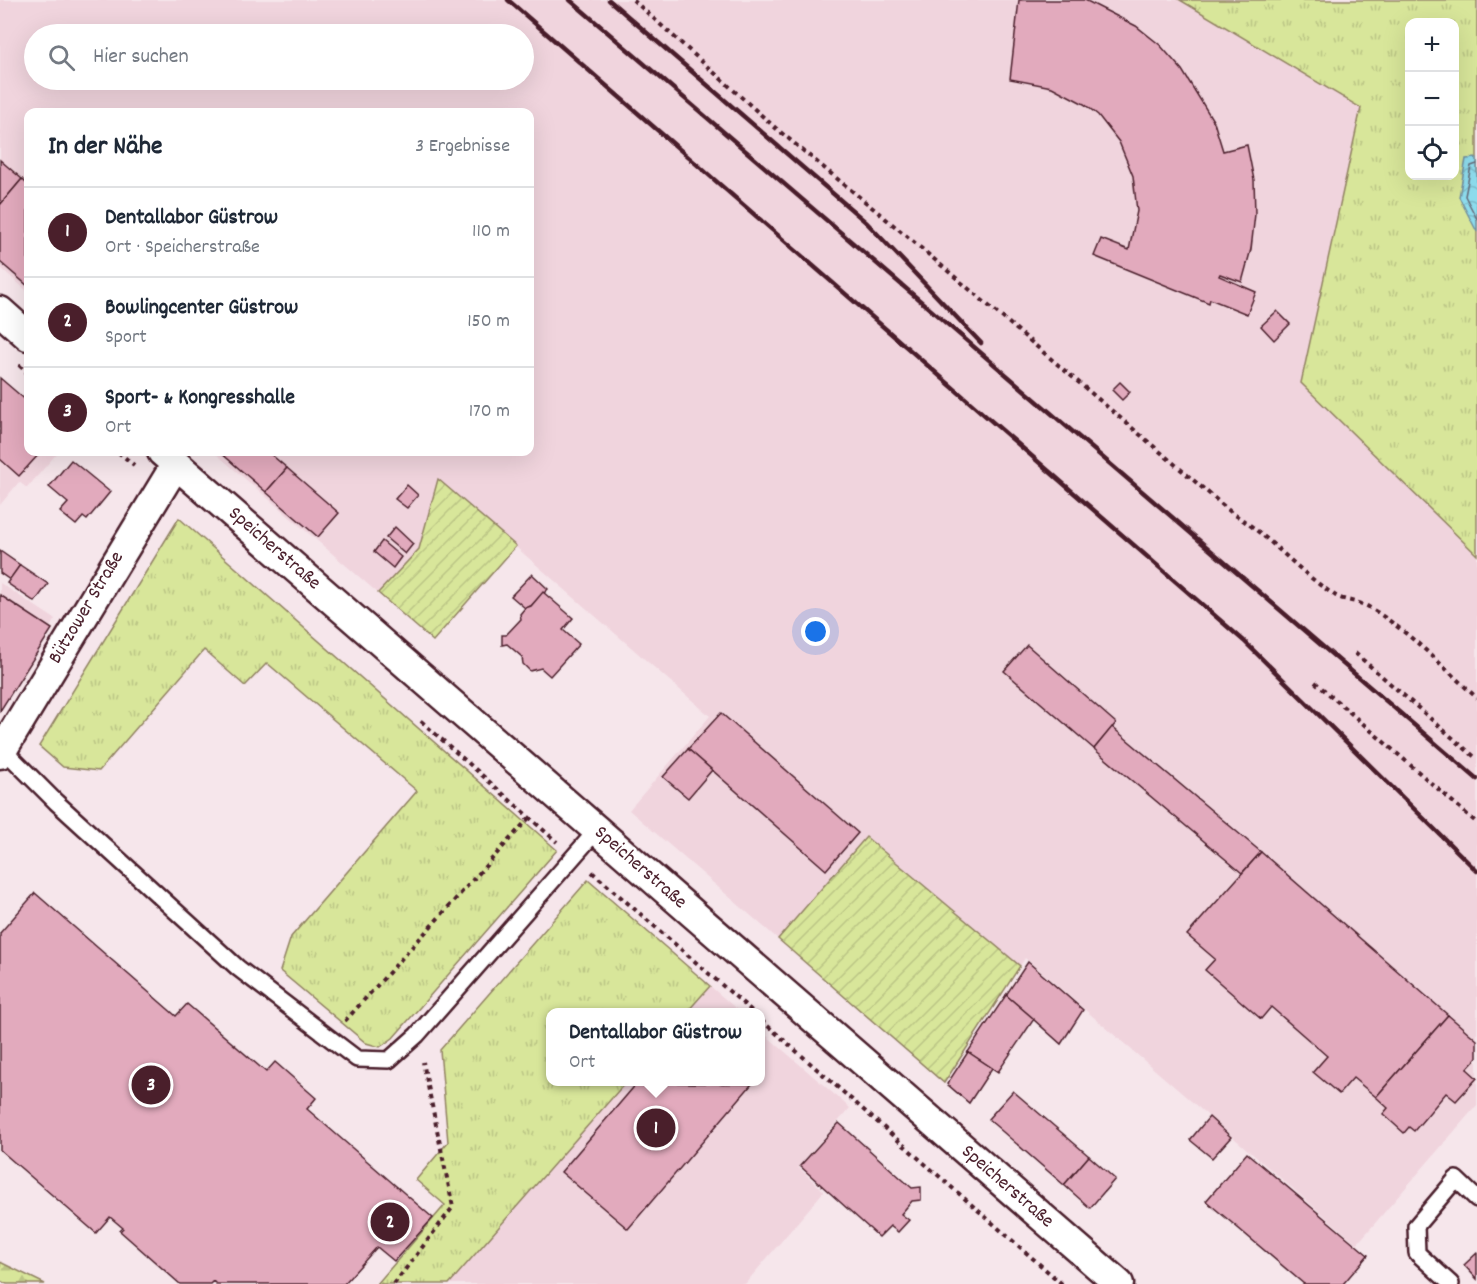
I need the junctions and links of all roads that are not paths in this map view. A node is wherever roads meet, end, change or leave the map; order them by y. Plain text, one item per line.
1 (0, 311) edge
2 (24, 332) edge
3 (169, 458) edge
4 (2, 751) edge
5 (597, 830) junction
6 (1477, 1199) edge
7 (1119, 1284) edge
8 (1451, 1284) edge

1 - 2 street
3 - 4 street, Bützower Straße
3 - 5 street, Speicherstraße
4 - 5 lane
5 - 7 street, Speicherstraße
6 - 8 lane

